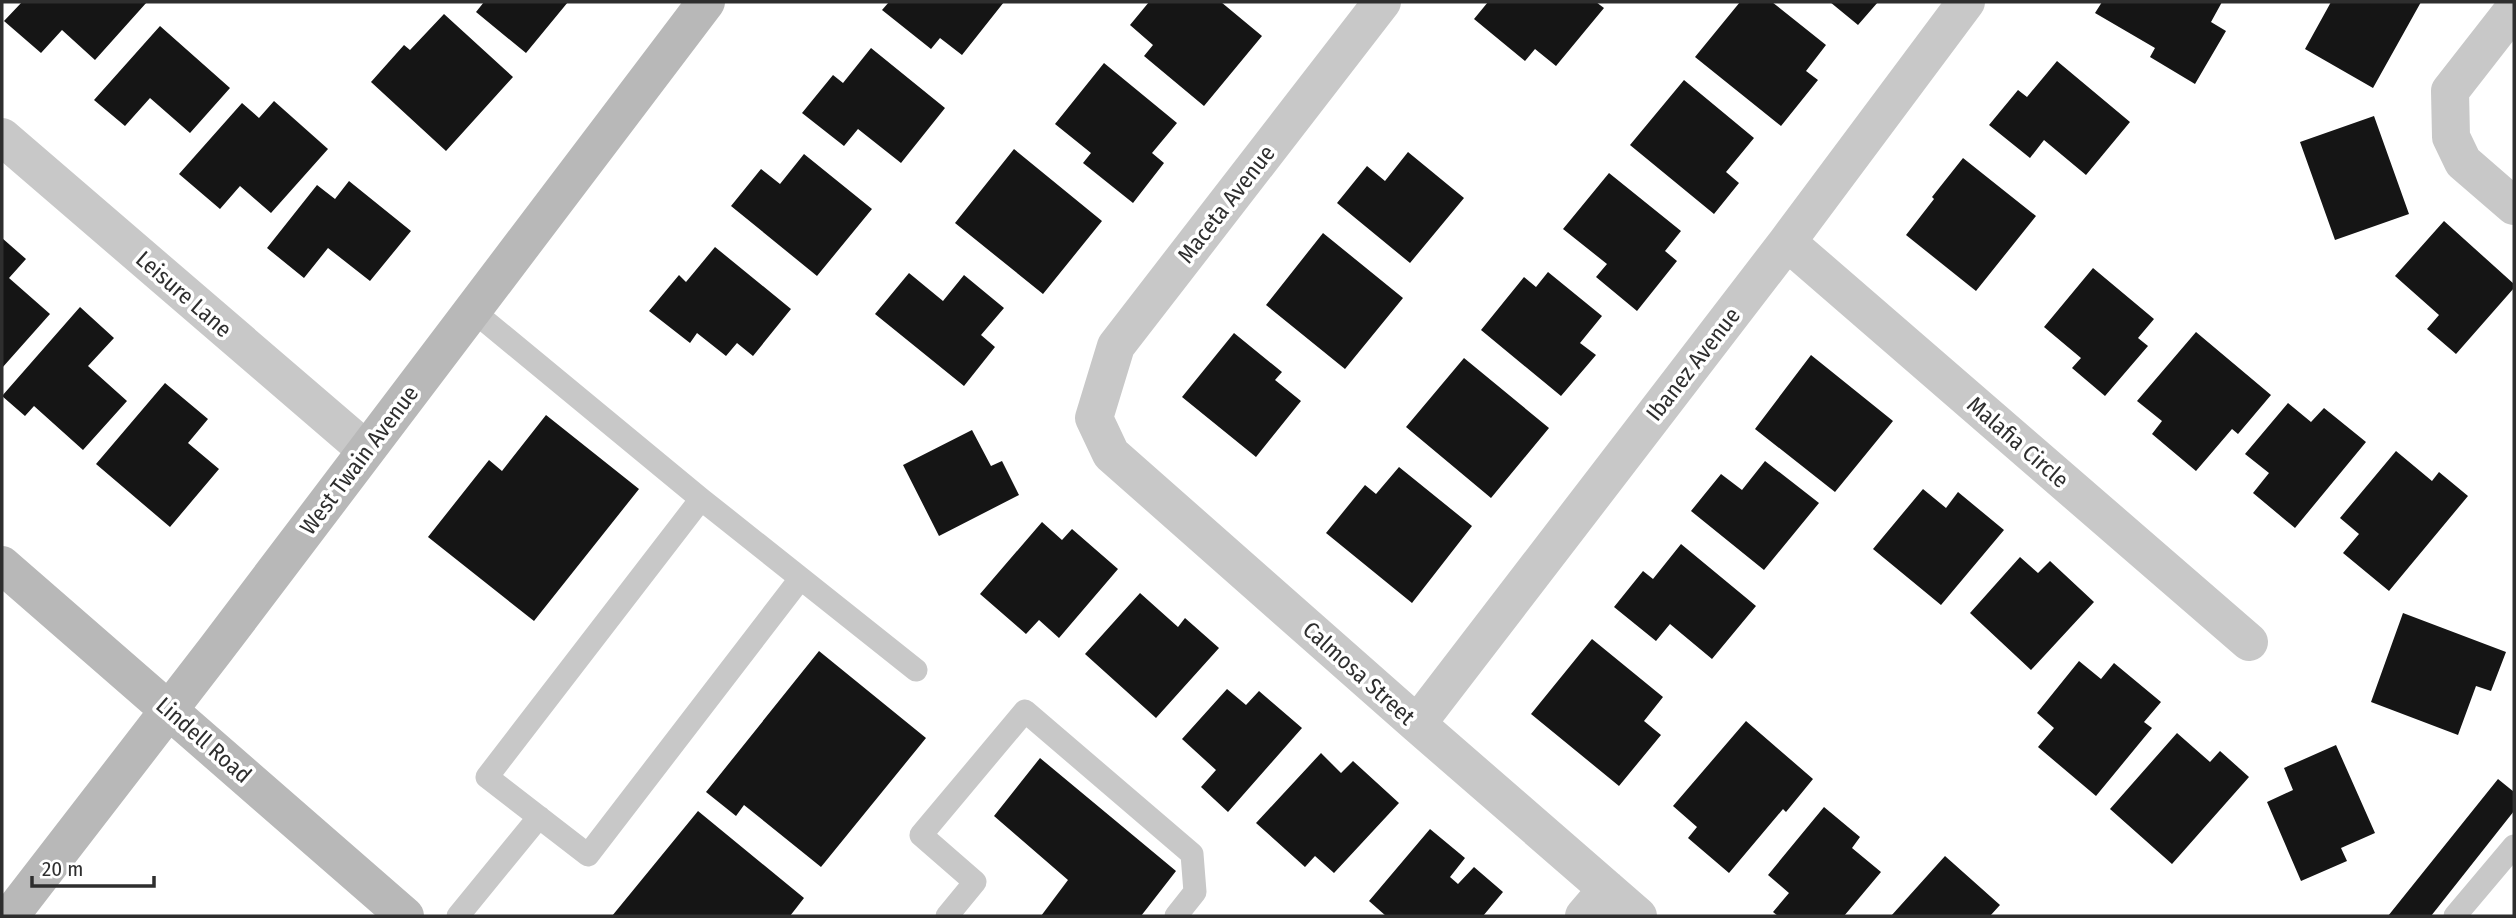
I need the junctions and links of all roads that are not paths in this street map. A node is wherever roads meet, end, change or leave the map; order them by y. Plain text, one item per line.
1 (706, 2) edge
2 (1382, 2) edge
3 (1966, 2) edge
4 (2514, 9) edge
5 (2, 137) edge
6 (2514, 206) edge
7 (1787, 242) junction
8 (472, 310) junction
9 (1094, 418) joint
10 (366, 450) junction
11 (701, 499) junction
12 (2, 565) edge
13 (800, 579) junction
14 (2249, 642) dead end
15 (916, 670) dead end
16 (169, 709) junction
17 (1417, 724) junction
18 (539, 817) junction
19 (2514, 846) edge
20 (1595, 902) edge
21 (10, 916) edge
22 (405, 916) edge
23 (458, 916) edge
24 (947, 916) edge
25 (1176, 916) edge
26 (1638, 916) edge
27 (2455, 916) edge

1 - 8 street, West Twain Avenue
2 - 9 street, Maceta Avenue
3 - 7 street, Ibanez Avenue
4 - 6 street
5 - 10 street, Leisure Lane
7 - 14 street, Malafia Circle
7 - 17 street, Ibanez Avenue
8 - 10 street, West Twain Avenue
8 - 11 lane
9 - 17 street, Calmosa Street
10 - 16 street, West Twain Avenue
11 - 13 lane
11 - 18 lane
12 - 16 street, Lindell Road
13 - 15 lane
13 - 18 lane
16 - 21 street, West Twain Avenue
16 - 22 street, Lindell Road
17 - 20 street, Calmosa Street
18 - 23 lane
19 - 27 lane
20 - 26 street, Calmosa Street
24 - 25 lane

